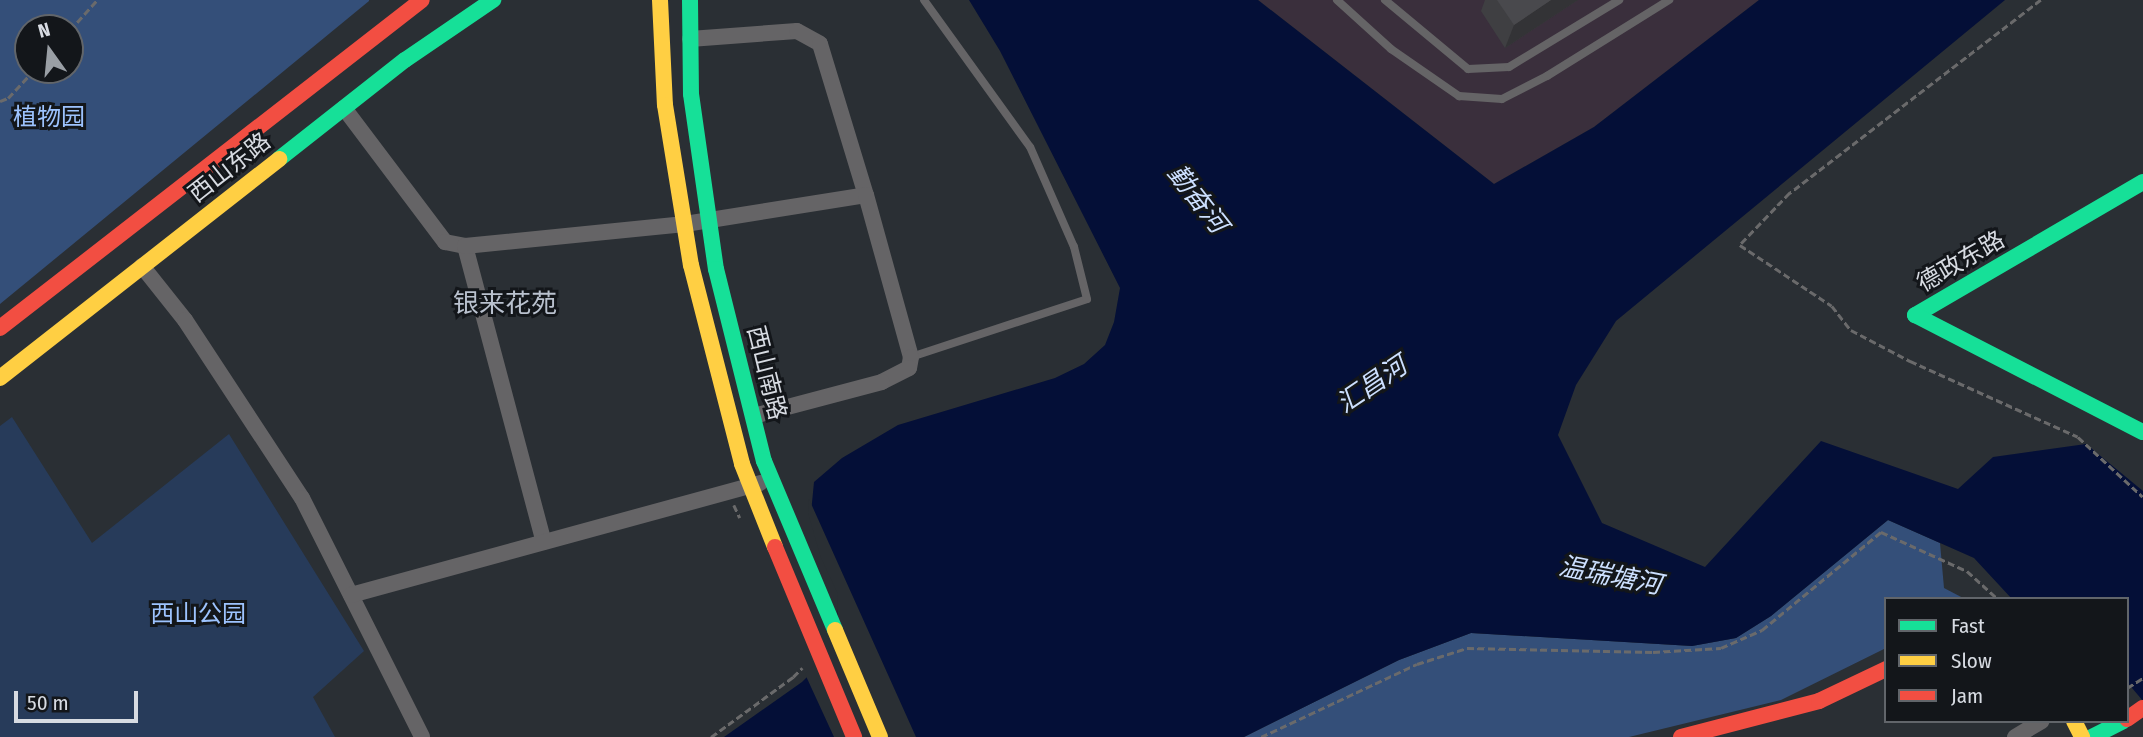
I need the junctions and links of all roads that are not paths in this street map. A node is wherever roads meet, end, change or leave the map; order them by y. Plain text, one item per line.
1 (422, 0) edge
2 (493, 0) edge
3 (660, 0) edge
4 (690, 0) edge
5 (923, 0) edge
6 (1337, 0) edge
7 (1384, 0) edge
8 (1619, 0) edge
9 (1669, 0) edge
10 (690, 39) junction
11 (344, 108) junction
12 (2143, 182) edge
13 (866, 195) junction
14 (709, 220) junction
15 (685, 224) junction
16 (465, 246) junction
17 (142, 267) junction
18 (0, 328) edge
19 (911, 357) junction
20 (0, 378) edge
21 (753, 416) junction
22 (2143, 432) edge
23 (771, 479) junction
24 (750, 486) junction
25 (544, 542) junction
26 (351, 595) junction
27 (1884, 670) edge
28 (2039, 723) edge
29 (2118, 723) edge
30 (422, 737) edge
31 (854, 737) edge
32 (880, 737) edge
33 (1681, 737) edge
34 (2015, 737) edge
35 (2092, 737) edge

1 - 18 main road, 西山东路
2 - 11 main road, 西山东路
3 - 15 main road, 西山南路
4 - 10 main road, 西山南路
5 - 19 lane
6 - 9 lane
7 - 8 lane
10 - 13 street
10 - 14 main road, 西山南路
11 - 16 street
11 - 17 main road, 西山东路
12 - 22 main road, 德政东路
13 - 14 street
13 - 19 street
14 - 15 street
14 - 21 main road, 西山南路
15 - 16 street
15 - 24 main road, 西山南路
16 - 25 street
17 - 20 main road, 西山东路
17 - 26 street
19 - 21 street
21 - 23 main road, 西山南路
23 - 24 street
23 - 32 main road, 西山南路
24 - 25 street
24 - 31 main road, 西山南路
25 - 26 street
26 - 30 street
27 - 33 main road
28 - 34 street
29 - 35 main road

